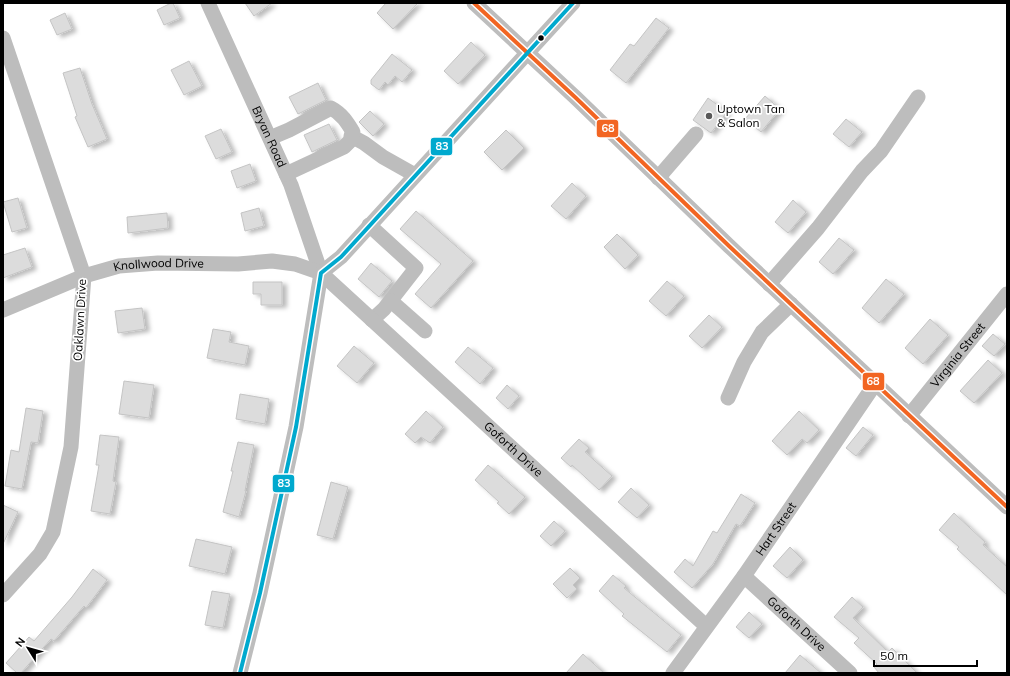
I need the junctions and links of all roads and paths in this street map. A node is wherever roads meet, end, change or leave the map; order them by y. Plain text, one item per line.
1 (208, 3) edge
2 (474, 3) edge
3 (573, 3) edge
4 (3, 38) edge
5 (526, 53) junction
6 (918, 97) dead end
7 (696, 134) dead end
8 (351, 136) junction
9 (270, 138) junction
10 (286, 174) junction
11 (415, 175) junction
12 (658, 178) junction
13 (369, 226) junction
14 (321, 273) junction
15 (84, 276) junction
16 (769, 284) junction
17 (1007, 294) edge
18 (391, 301) junction
19 (791, 304) junction
20 (3, 310) edge
21 (372, 320) junction
22 (425, 331) dead end
23 (876, 384) junction
24 (728, 398) dead end
25 (909, 416) junction
26 (1007, 507) edge
27 (744, 576) junction
28 (3, 595) edge
29 (706, 626) junction
30 (240, 673) edge
31 (673, 673) edge
32 (850, 673) edge

1 - 9 street, Bryan Road
2 - 5 street
3 - 5 street
4 - 15 street, Oaklawn Drive
5 - 11 street
5 - 12 street
6 - 16 street
7 - 12 street
8 - 9 street
8 - 10 street
8 - 11 street
9 - 10 street, Bryan Road
10 - 14 street, Bryan Road
11 - 13 street
12 - 16 street
13 - 14 street
13 - 18 street
14 - 15 street, Knollwood Drive
14 - 21 street, Goforth Drive
14 - 30 street
15 - 20 street, Knollwood Drive
15 - 28 street, Oaklawn Drive
16 - 19 street
17 - 25 street, Virginia Street
18 - 21 street
18 - 22 street
19 - 23 street
19 - 24 street
21 - 29 street, Goforth Drive
23 - 25 street
23 - 27 street, Hart Street
25 - 26 street
27 - 29 street, Hart Street
27 - 32 street, Goforth Drive
29 - 31 street, Hart Street

